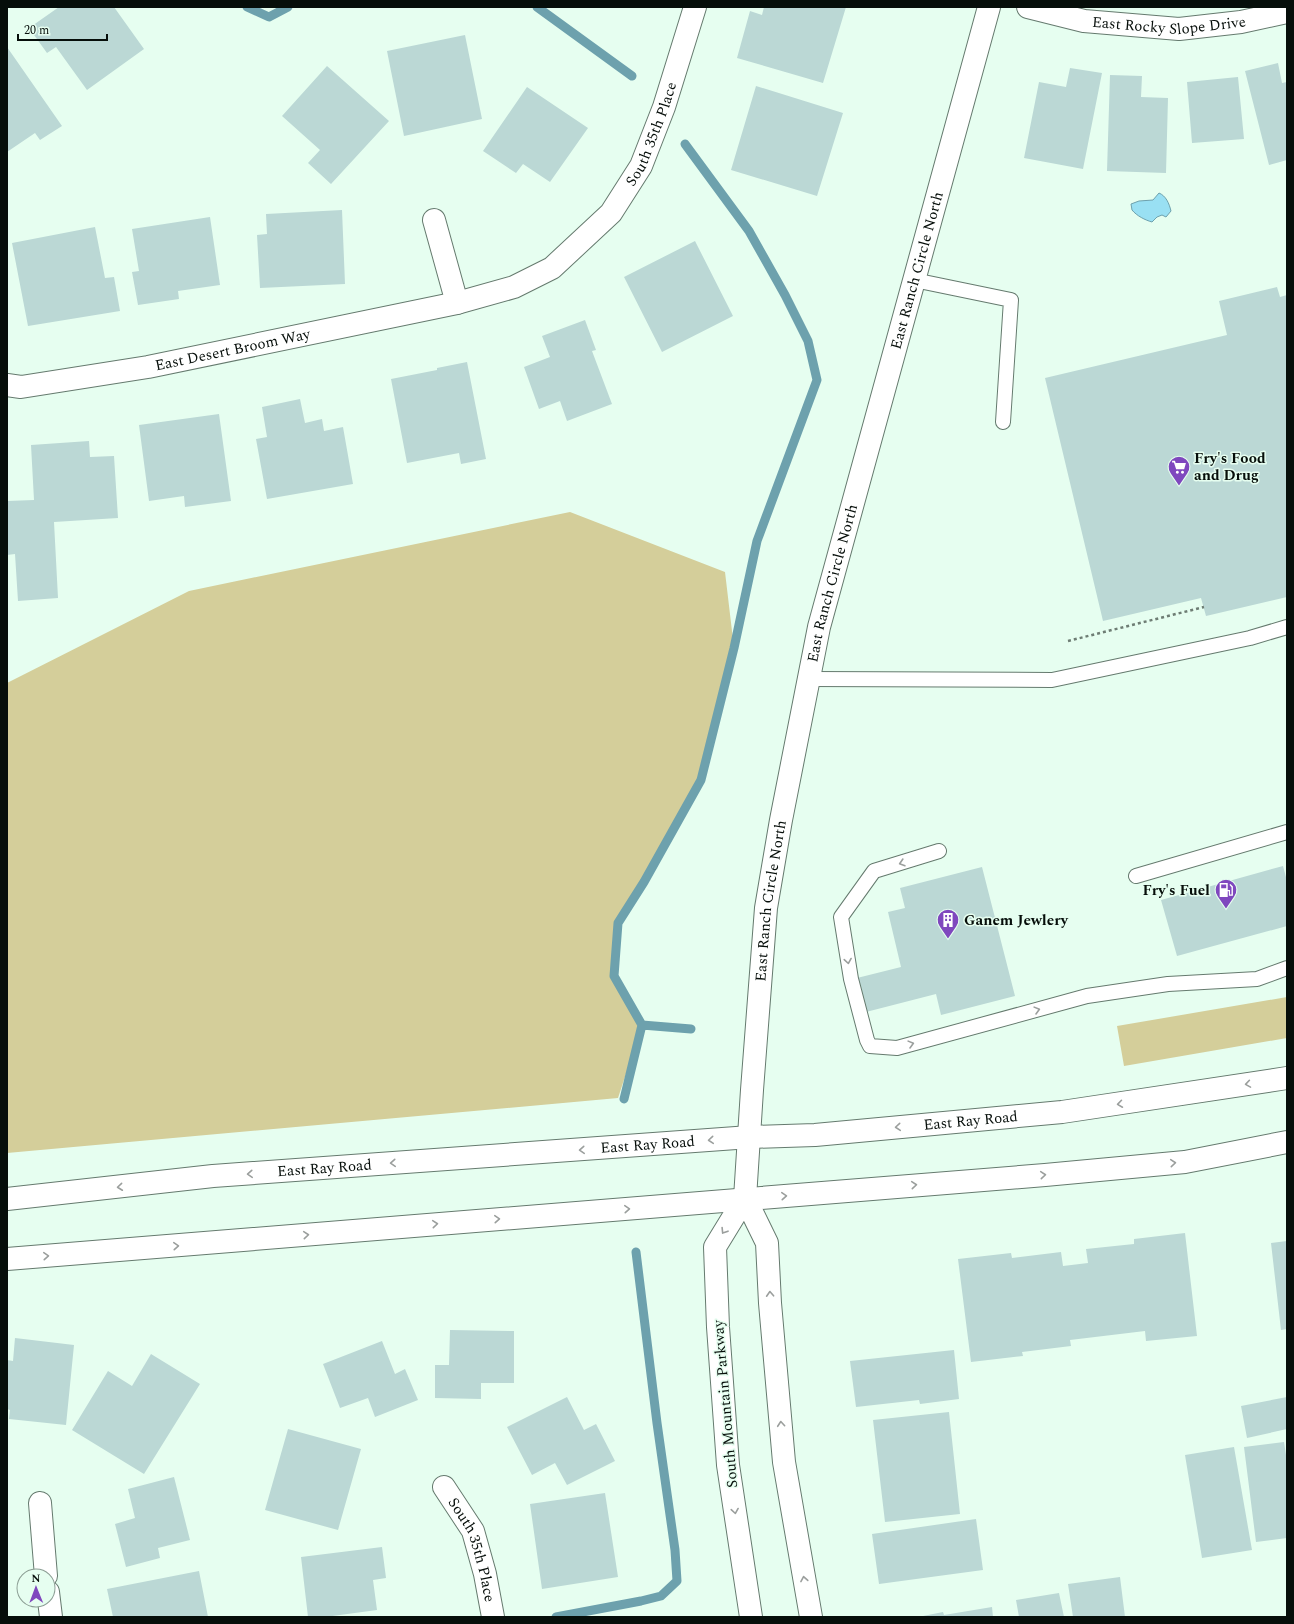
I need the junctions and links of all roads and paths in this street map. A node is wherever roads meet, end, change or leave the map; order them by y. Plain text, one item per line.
1 (695, 7) edge
2 (990, 7) edge
3 (1028, 7) edge
4 (1287, 12) edge
5 (434, 220) dead end
6 (579, 244) joint
7 (914, 280) junction
8 (457, 303) junction
9 (7, 385) edge
10 (1003, 422) dead end
11 (1204, 607) dead end
12 (1287, 627) edge
13 (1068, 641) dead end
14 (809, 679) junction
15 (1287, 832) edge
16 (939, 851) dead end
17 (1136, 876) dead end
18 (1287, 968) edge
19 (1287, 1078) edge
20 (750, 1137) junction
21 (1287, 1142) edge
22 (748, 1172) joint
23 (745, 1198) junction
24 (7, 1199) edge
25 (7, 1259) edge
26 (444, 1487) dead end
27 (40, 1503) dead end
28 (45, 1568) edge
29 (493, 1617) edge
30 (751, 1617) edge
31 (811, 1617) edge

1 - 6 street, South 35th Place
2 - 7 street, East Ranch Circle North
3 - 4 street, East Rocky Slope Drive
5 - 8 street
6 - 8 street, East Desert Broom Way
7 - 10 lane
7 - 14 street, East Ranch Circle North
8 - 9 street, East Desert Broom Way
11 - 13 path
12 - 14 lane
14 - 20 street, East Ranch Circle North
15 - 17 lane
16 -> 18 lane
19 -> 20 street, East Ray Road
20 - 22 street, East Ranch Circle North
20 -> 24 street, East Ray Road
23 -> 21 street
22 - 23 street, South Mountain Parkway
25 -> 23 street
23 -> 30 street, South Mountain Parkway
31 -> 23 street
26 - 29 street, South 35th Place
27 - 28 street

